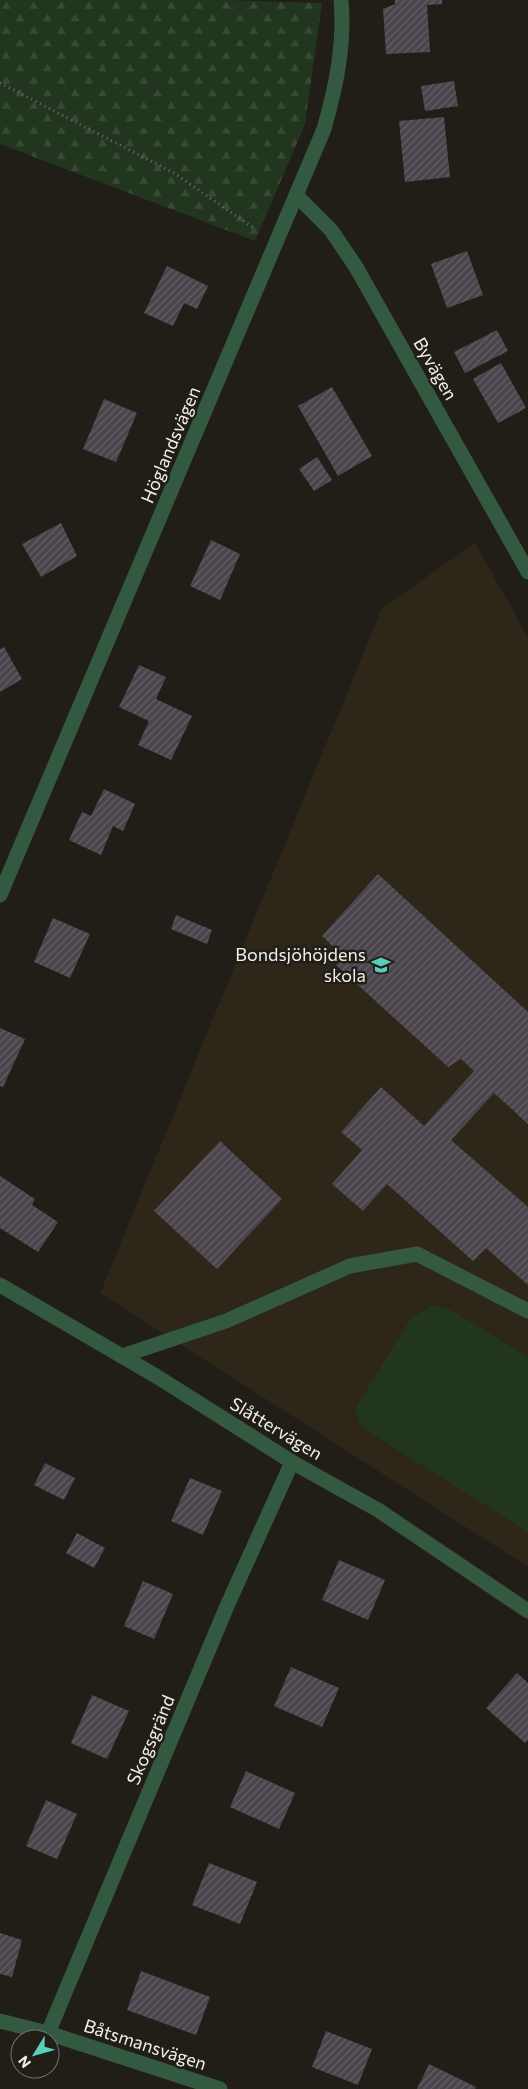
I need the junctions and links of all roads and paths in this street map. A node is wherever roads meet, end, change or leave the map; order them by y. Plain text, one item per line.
1 (341, 0) edge
2 (0, 83) edge
3 (296, 195) junction
4 (276, 243) junction
5 (528, 572) edge
6 (0, 895) edge
7 (0, 1285) edge
8 (528, 1312) edge
9 (122, 1356) junction
10 (292, 1462) junction
11 (528, 1611) edge
12 (0, 2021) edge
13 (32, 2029) edge
14 (50, 2029) edge
15 (60, 2037) edge
16 (220, 2089) edge

1 - 3 street, Höglandsvägen
2 - 4 path
3 - 4 street, Höglandsvägen
3 - 5 street, Byvägen
4 - 6 street, Höglandsvägen
7 - 9 street, Slåttervägen
8 - 9 street
9 - 10 street, Slåttervägen
10 - 11 street, Slåttervägen
10 - 14 street, Skogsgränd
12 - 13 street, Båtsmansvägen
15 - 16 street, Båtsmansvägen

